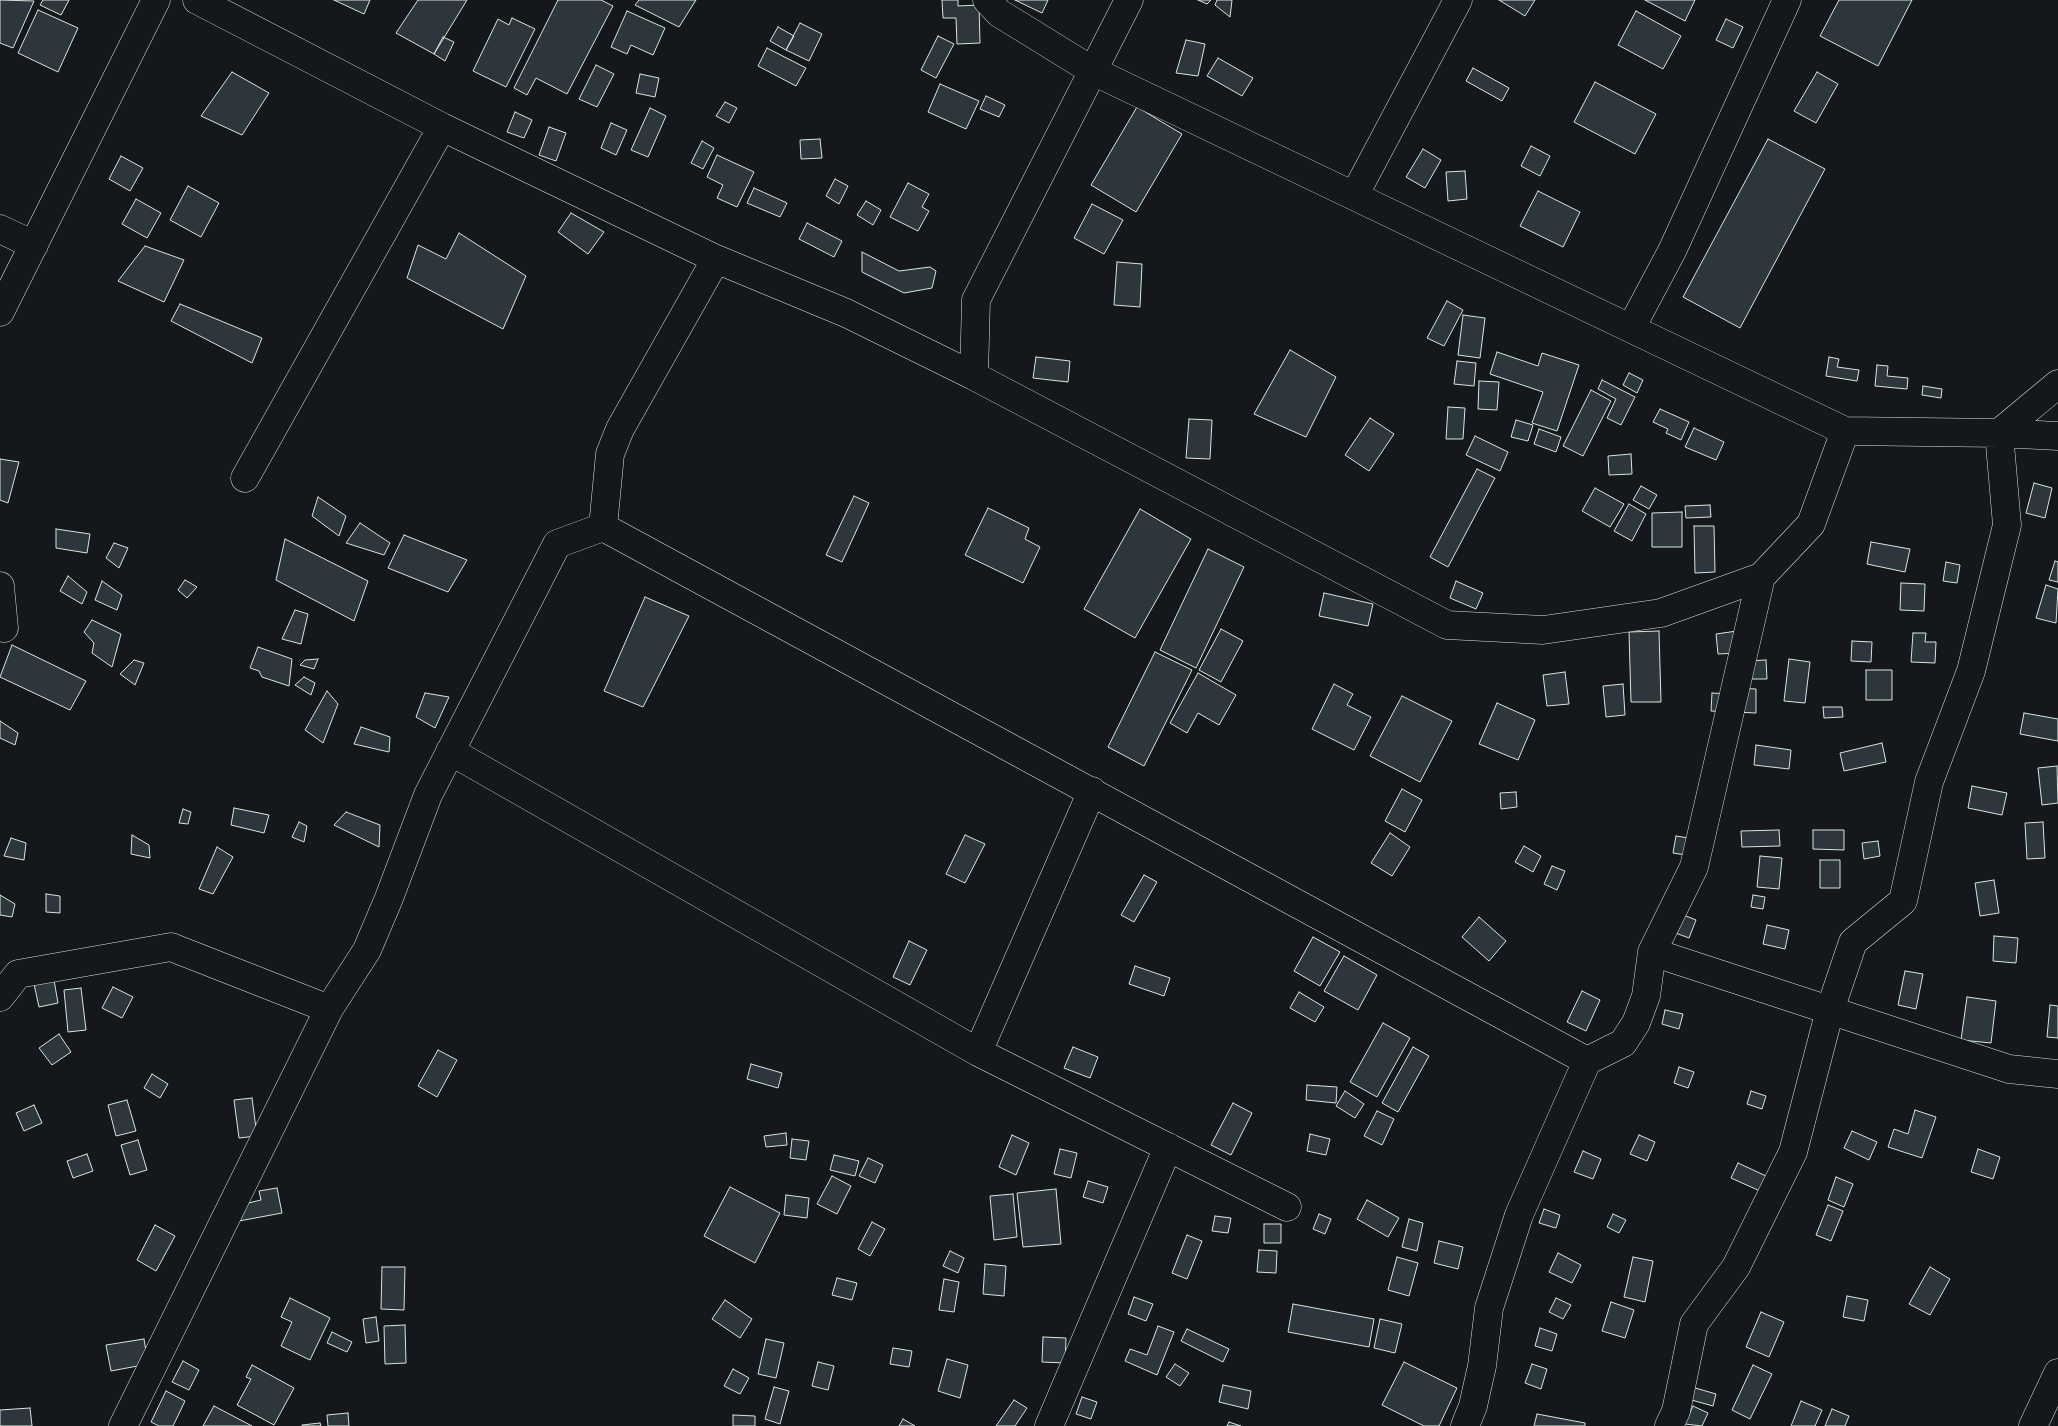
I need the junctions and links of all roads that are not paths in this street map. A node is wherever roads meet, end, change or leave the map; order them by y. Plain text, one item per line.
1 (156, 0) edge
2 (197, 0) edge
3 (987, 0) edge
4 (1129, 0) edge
5 (1458, 0) edge
6 (1787, 0) edge
7 (1093, 71) junction
8 (442, 127) junction
9 (1354, 196) junction
10 (0, 228) edge
11 (34, 245) junction
12 (716, 259) junction
13 (0, 312) edge
14 (1631, 328) junction
15 (974, 376) junction
16 (2058, 384) edge
17 (1845, 431) junction
18 (1999, 433) junction
19 (2058, 436) edge
20 (244, 478) dead end
21 (603, 527) junction
22 (1761, 577) junction
23 (0, 586) edge
24 (4, 628) dead end
25 (450, 751) junction
26 (1092, 791) junction
27 (1652, 952) junction
28 (0, 997) edge
29 (329, 1009) junction
30 (1830, 1010) junction
31 (978, 1052) junction
32 (1588, 1060) junction
33 (2058, 1074) edge
34 (1168, 1147) junction
35 (1287, 1207) dead end
36 (2058, 1374) edge
37 (123, 1426) edge
38 (1049, 1426) edge
39 (1464, 1426) edge
40 (1669, 1426) edge
41 (2033, 1426) edge

1 - 11 street
2 - 8 street
3 - 7 street
4 - 7 street
5 - 9 street
6 - 14 street
7 - 9 street
7 - 15 street
8 - 12 street
8 - 20 street
9 - 14 street
10 - 11 street
11 - 13 street
12 - 15 street
12 - 21 street
14 - 17 street
15 - 22 street
16 - 18 street
17 - 18 street
17 - 22 street
18 - 19 street
18 - 30 street
21 - 25 street
21 - 26 street
22 - 27 street
23 - 24 street
25 - 29 street
25 - 31 street
26 - 31 street
26 - 32 street
27 - 30 street
27 - 32 street
28 - 29 street
29 - 37 street
30 - 33 street
30 - 40 street
31 - 34 street
32 - 39 street
34 - 35 street
34 - 38 street
36 - 41 street

